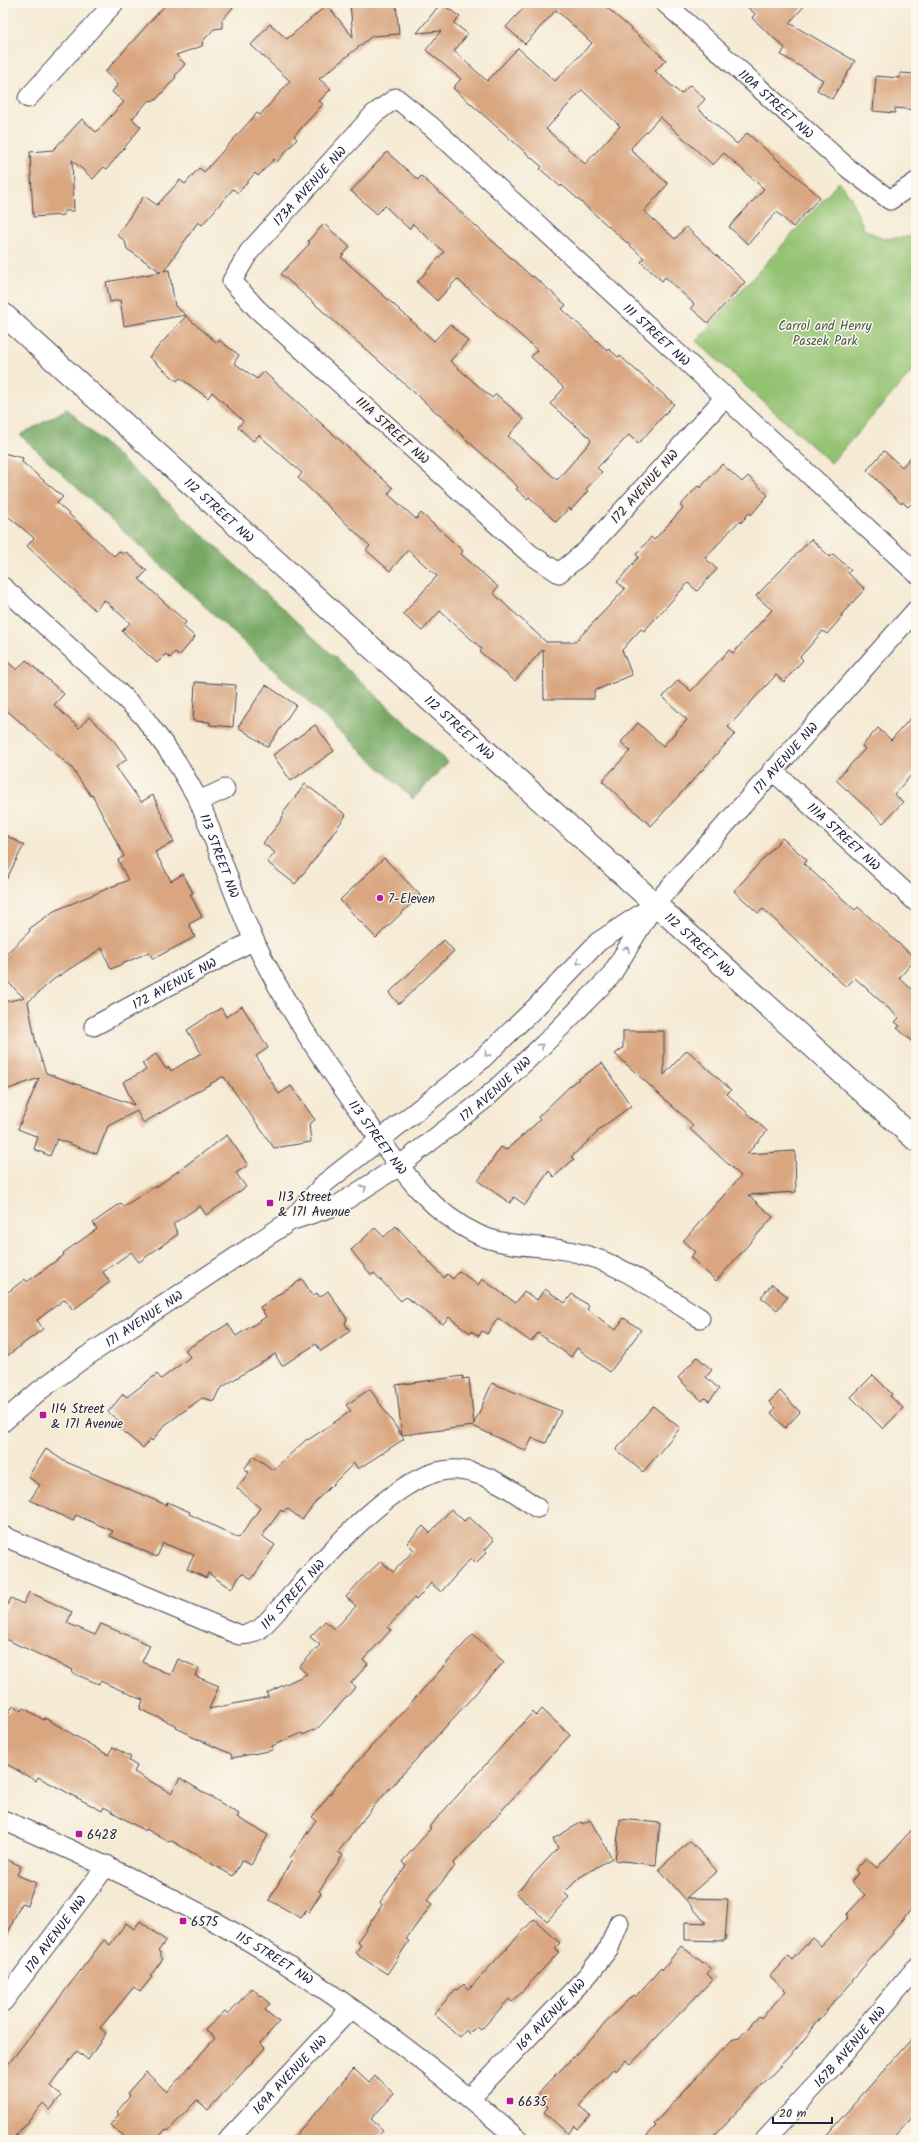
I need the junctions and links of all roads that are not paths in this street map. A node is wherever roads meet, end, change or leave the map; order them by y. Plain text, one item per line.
1 (114, 3) edge
2 (665, 3) edge
3 (28, 98) dead end
4 (396, 98) joint
5 (916, 182) edge
6 (232, 281) joint
7 (3, 314) edge
8 (726, 396) junction
9 (560, 573) joint
10 (916, 573) edge
11 (3, 587) edge
12 (916, 610) edge
13 (772, 770) junction
14 (225, 789) dead end
15 (198, 801) junction
16 (916, 902) edge
17 (654, 905) junction
18 (254, 940) junction
19 (94, 1026) dead end
20 (381, 1140) junction
21 (916, 1140) edge
22 (400, 1166) junction
23 (290, 1221) junction
24 (700, 1318) dead end
25 (3, 1422) edge
26 (538, 1508) dead end
27 (3, 1536) edge
28 (3, 1820) edge
29 (107, 1865) junction
30 (619, 1923) dead end
31 (916, 1968) edge
32 (3, 2002) edge
33 (351, 2008) junction
34 (470, 2098) junction
35 (228, 2140) edge
36 (519, 2140) edge
37 (765, 2140) edge

1 - 3 street
2 - 5 street, 110A STREET NW
4 - 6 street, 173A AVENUE NW
4 - 8 street, 111 STREET NW
6 - 9 street, 111A STREET NW
7 - 17 main road, 112 STREET NW
8 - 9 street, 172 AVENUE NW
8 - 10 street, 111 STREET NW
11 - 15 street, 113 STREET NW
12 - 13 street, 171 AVENUE NW
13 - 16 street, 111A STREET NW
13 - 17 street, 171 AVENUE NW
14 - 15 street, 113 STREET NW
15 - 18 street, 113 STREET NW
17 -> 20 street, 171 AVENUE NW
17 - 21 main road, 112 STREET NW
22 -> 17 street, 171 AVENUE NW
18 - 19 street, 172 AVENUE NW
18 - 20 street, 113 STREET NW
20 - 22 street, 113 STREET NW
20 - 23 street, 171 AVENUE NW
23 -> 22 street, 171 AVENUE NW
22 - 24 street, 113 STREET NW
23 - 25 street, 171 AVENUE NW
26 - 27 street, 114 STREET NW
28 - 29 street, 115 STREET NW
29 - 32 street, 170 AVENUE NW
29 - 33 street, 115 STREET NW
30 - 34 street, 169 AVENUE NW
31 - 37 street, 167B AVENUE NW
33 - 34 street, 115 STREET NW
33 - 35 street, 169A AVENUE NW
34 - 36 street, 115 STREET NW

